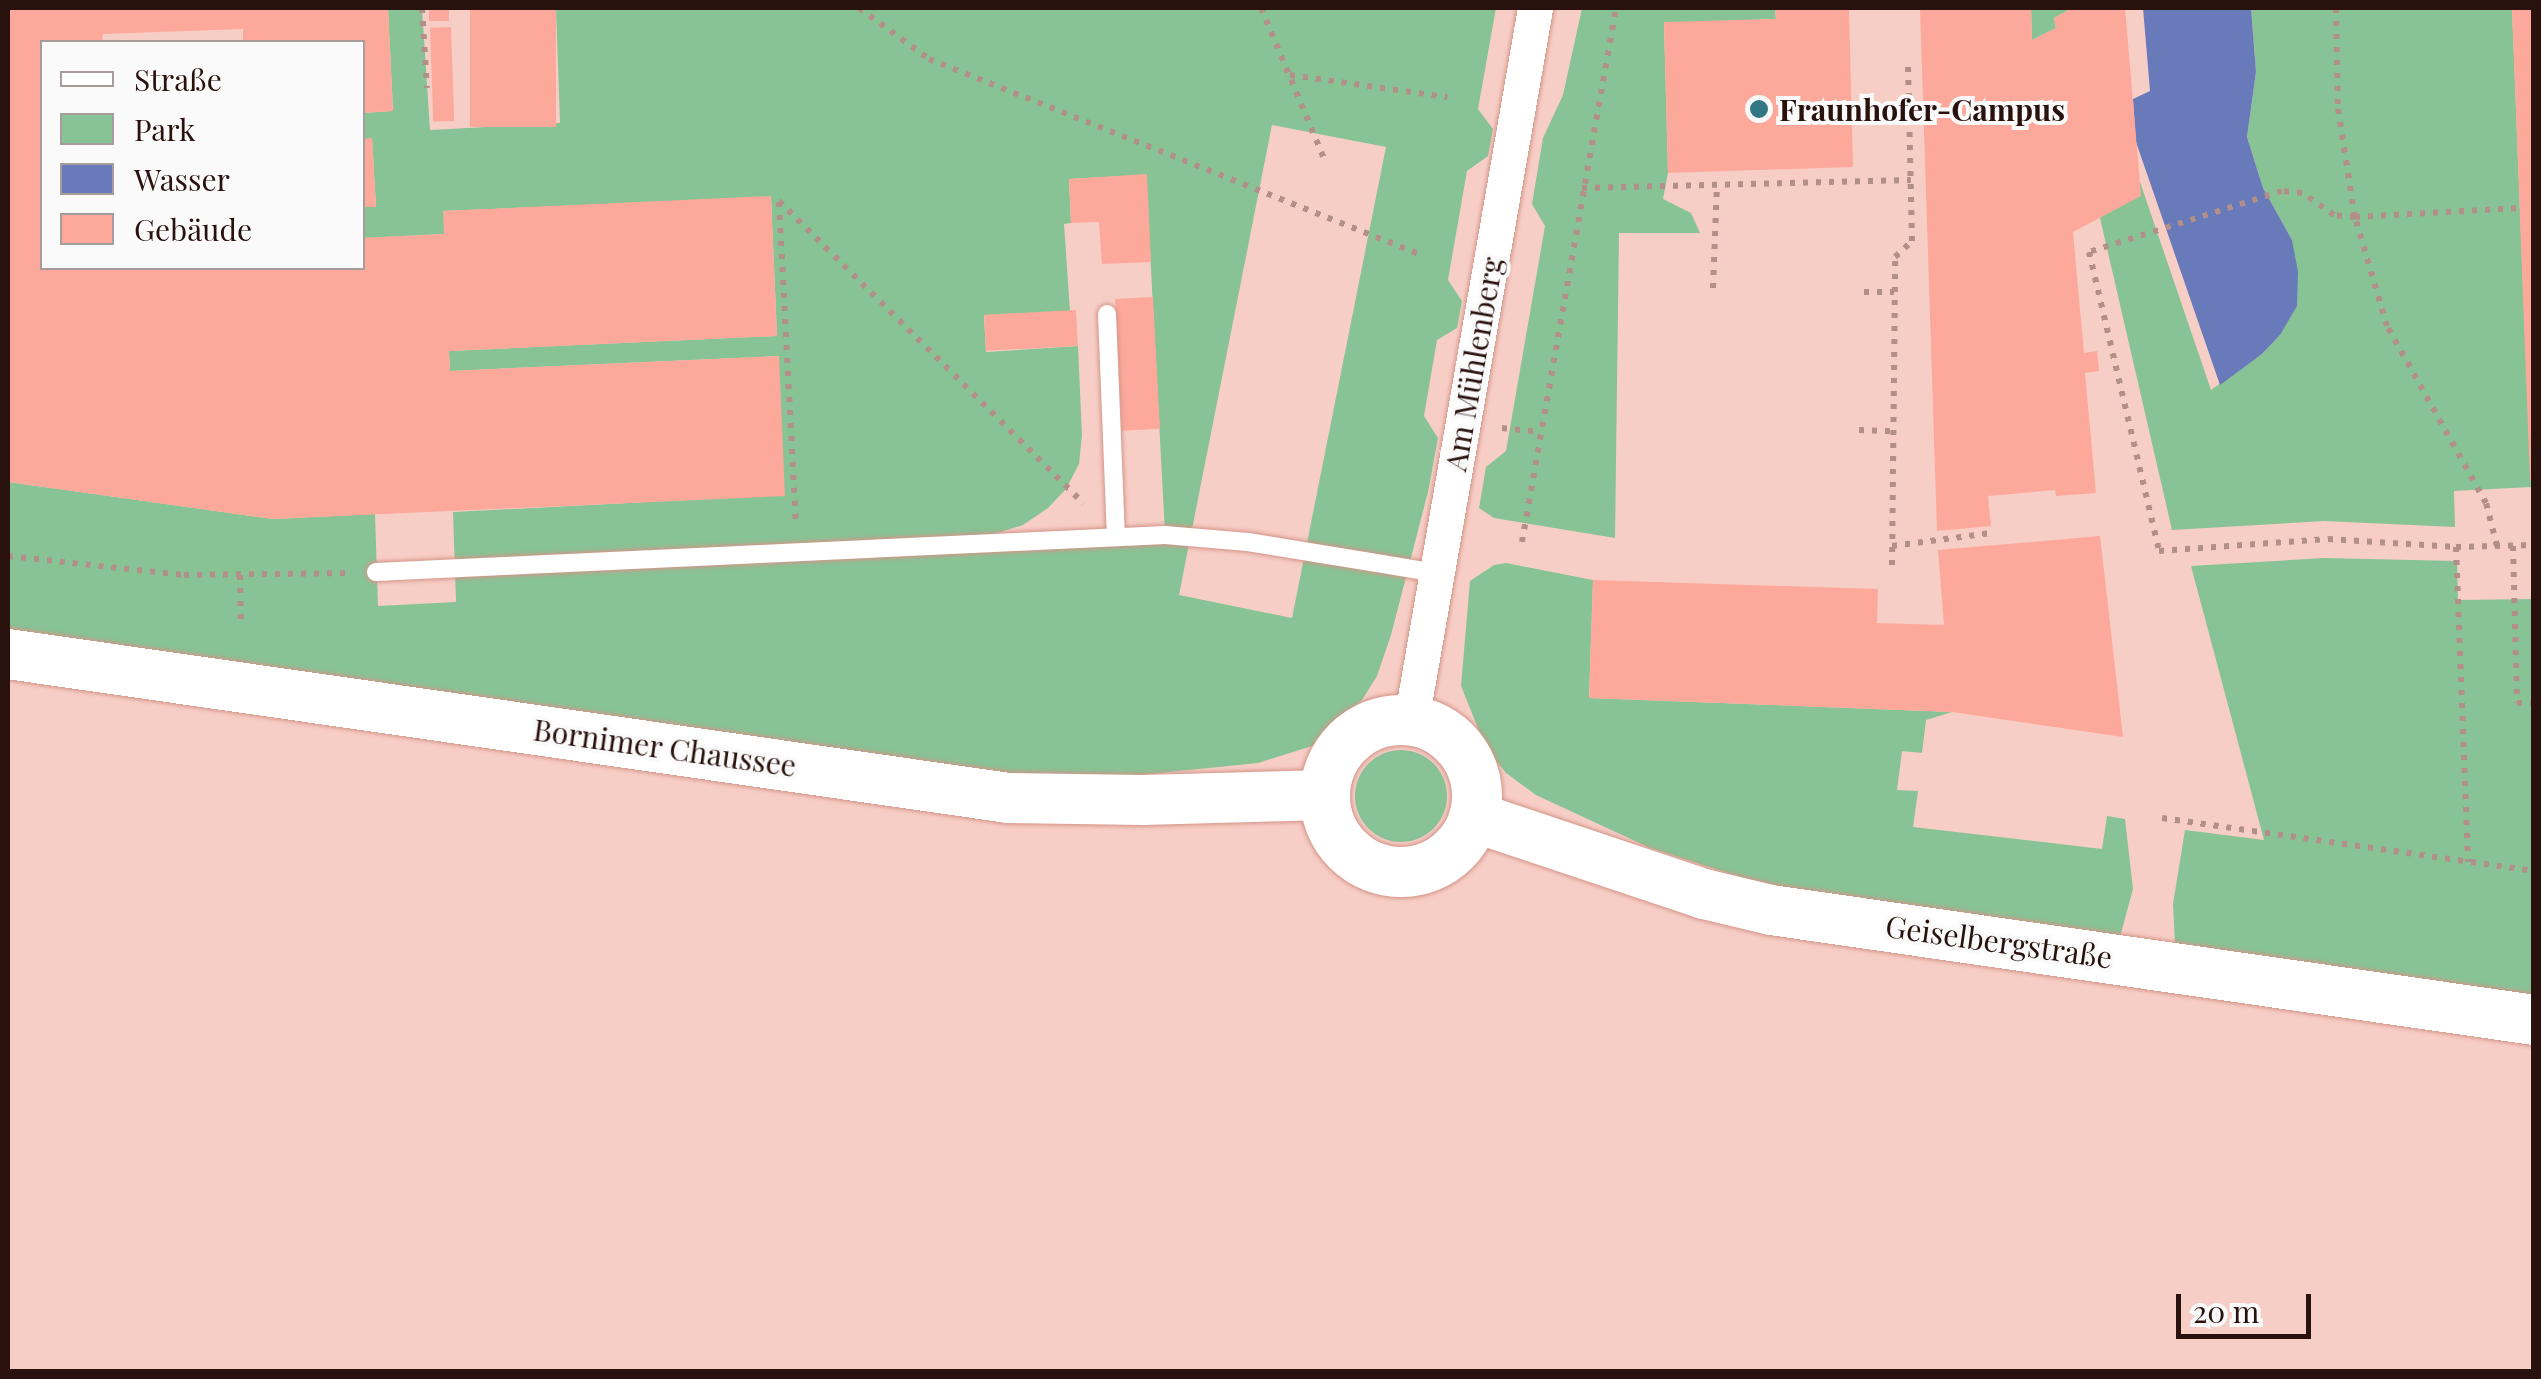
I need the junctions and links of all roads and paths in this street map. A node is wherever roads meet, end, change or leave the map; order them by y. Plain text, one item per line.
1 (422, 8) edge
2 (859, 8) edge
3 (1260, 8) edge
4 (1535, 8) edge
5 (1616, 8) edge
6 (2336, 8) edge
7 (1908, 62) dead end
8 (1289, 75) junction
9 (427, 88) dead end
10 (1447, 98) dead end
11 (1325, 161) dead end
12 (1911, 180) junction
13 (1717, 185) junction
14 (1582, 188) junction
15 (2520, 208) dead end
16 (2355, 217) junction
17 (1419, 254) dead end
18 (1713, 288) dead end
19 (1864, 292) dead end
20 (1894, 292) junction
21 (1107, 314) dead end
22 (1859, 430) dead end
23 (1893, 432) junction
24 (1992, 533) dead end
25 (1116, 536) junction
26 (1522, 542) dead end
27 (2533, 544) edge
28 (1892, 546) junction
29 (2496, 546) junction
30 (2512, 546) junction
31 (2456, 547) junction
32 (798, 552) junction
33 (8, 556) edge
34 (1892, 565) dead end
35 (376, 572) joint
36 (1436, 574) junction
37 (240, 576) junction
38 (241, 627) dead end
39 (8, 654) edge
40 (2534, 702) edge
41 (1411, 721) junction
42 (1325, 795) junction
43 (1474, 817) junction
44 (2162, 818) dead end
45 (2468, 862) junction
46 (2534, 871) edge
47 (2534, 1020) edge

1 - 9 path
2 - 17 path
3 - 8 path
4 - 36 street, Am Mühlenberg
5 - 14 path
6 - 16 path
7 - 12 path
8 - 10 path
8 - 11 path
12 - 13 path
12 - 20 path
13 - 14 path
13 - 18 path
14 - 26 path
15 - 16 path
16 - 29 path
16 - 31 path
19 - 20 path
20 - 23 path
21 - 25 lane
22 - 23 path
23 - 28 path
24 - 28 path
25 - 32 lane
25 - 32 path
25 - 36 lane
27 - 30 path
28 - 34 path
29 - 30 path
29 - 31 path
30 - 40 path
31 - 45 path
32 - 35 lane
33 - 37 path
35 - 37 path
36 - 41 street, Am Mühlenberg
37 - 38 path
39 - 42 street, Bornimer Chaussee
41 - 42 street
41 - 43 street
42 - 43 street
43 - 47 street, Geiselbergstraße
44 - 45 path
45 - 46 path

